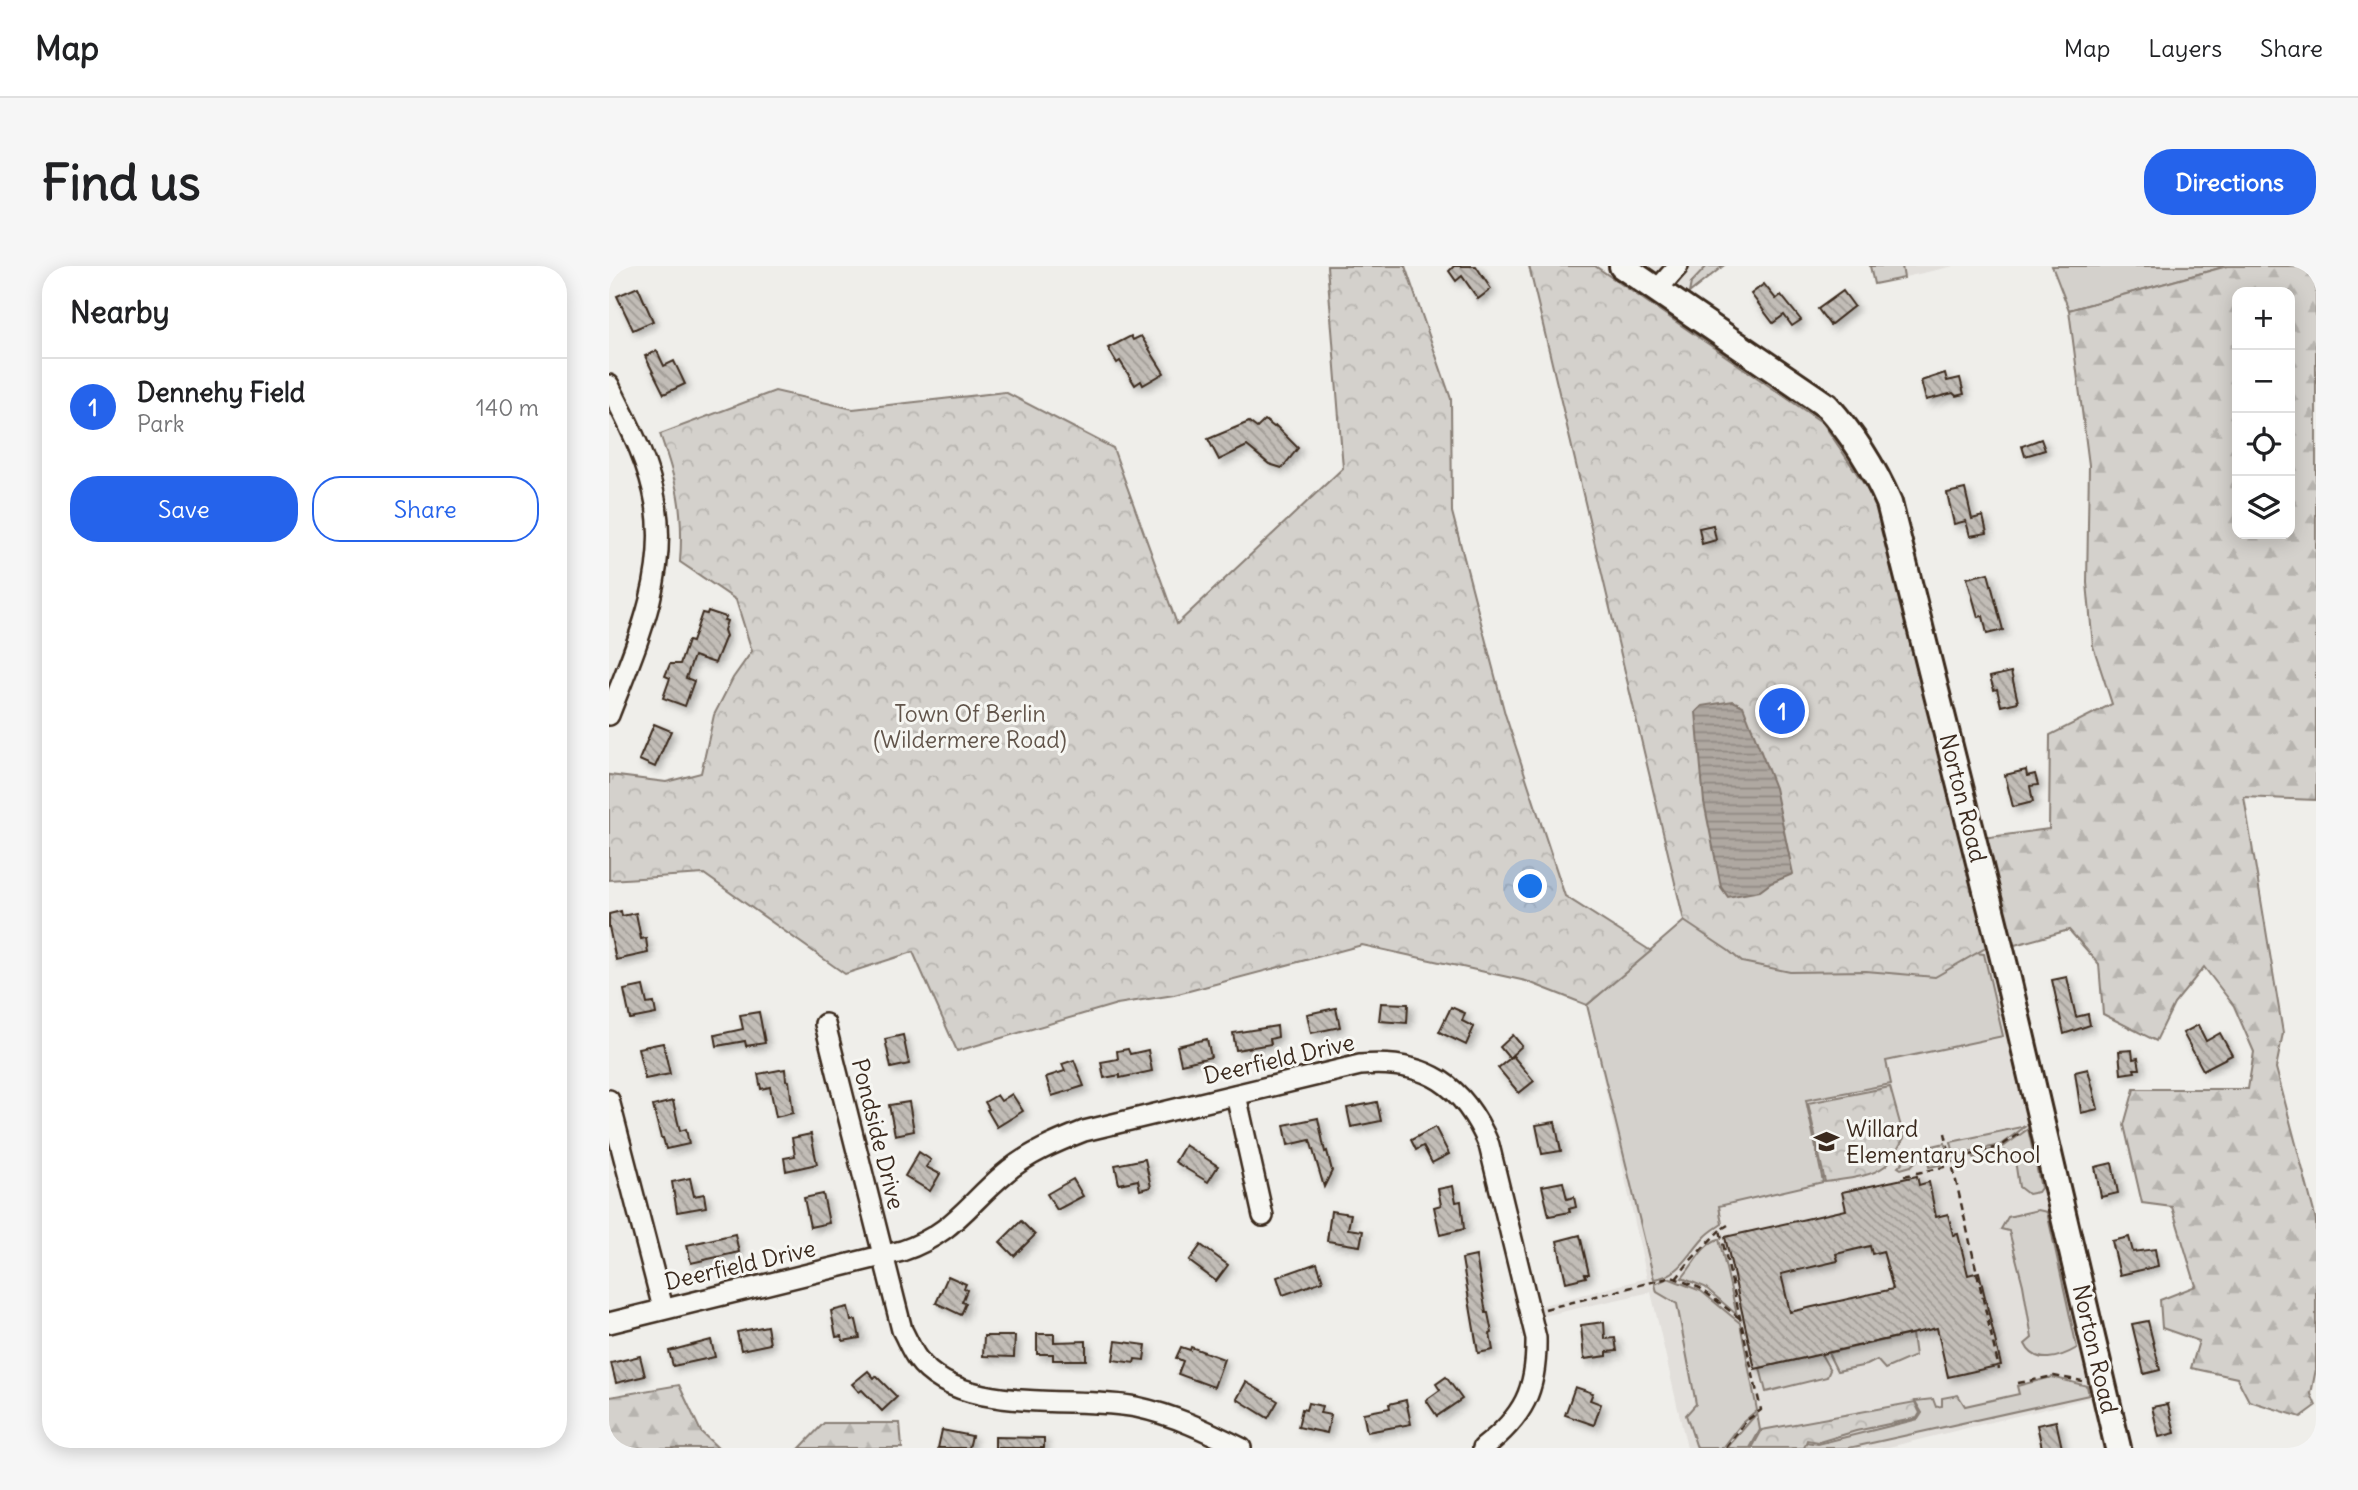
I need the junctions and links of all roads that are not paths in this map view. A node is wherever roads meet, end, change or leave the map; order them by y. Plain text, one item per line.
1 (1622, 266) edge
2 (1678, 266) edge
3 (1657, 290) junction
4 (609, 385) edge
5 (609, 715) edge
6 (825, 1024) dead end
7 (1236, 1095) junction
8 (609, 1100) edge
9 (1263, 1216) dead end
10 (883, 1256) junction
11 (663, 1308) junction
12 (609, 1323) edge
13 (1241, 1448) edge
14 (1483, 1448) edge
15 (2118, 1448) edge

1 - 3 main road, Norton Road
2 - 3 street
3 - 15 main road, Norton Road
4 - 5 street
6 - 10 street, Pondside Drive
7 - 9 street
7 - 10 street, Deerfield Drive
7 - 14 street, Deerfield Drive
8 - 11 street
10 - 11 street, Deerfield Drive
10 - 13 street
11 - 12 street, Deerfield Drive

